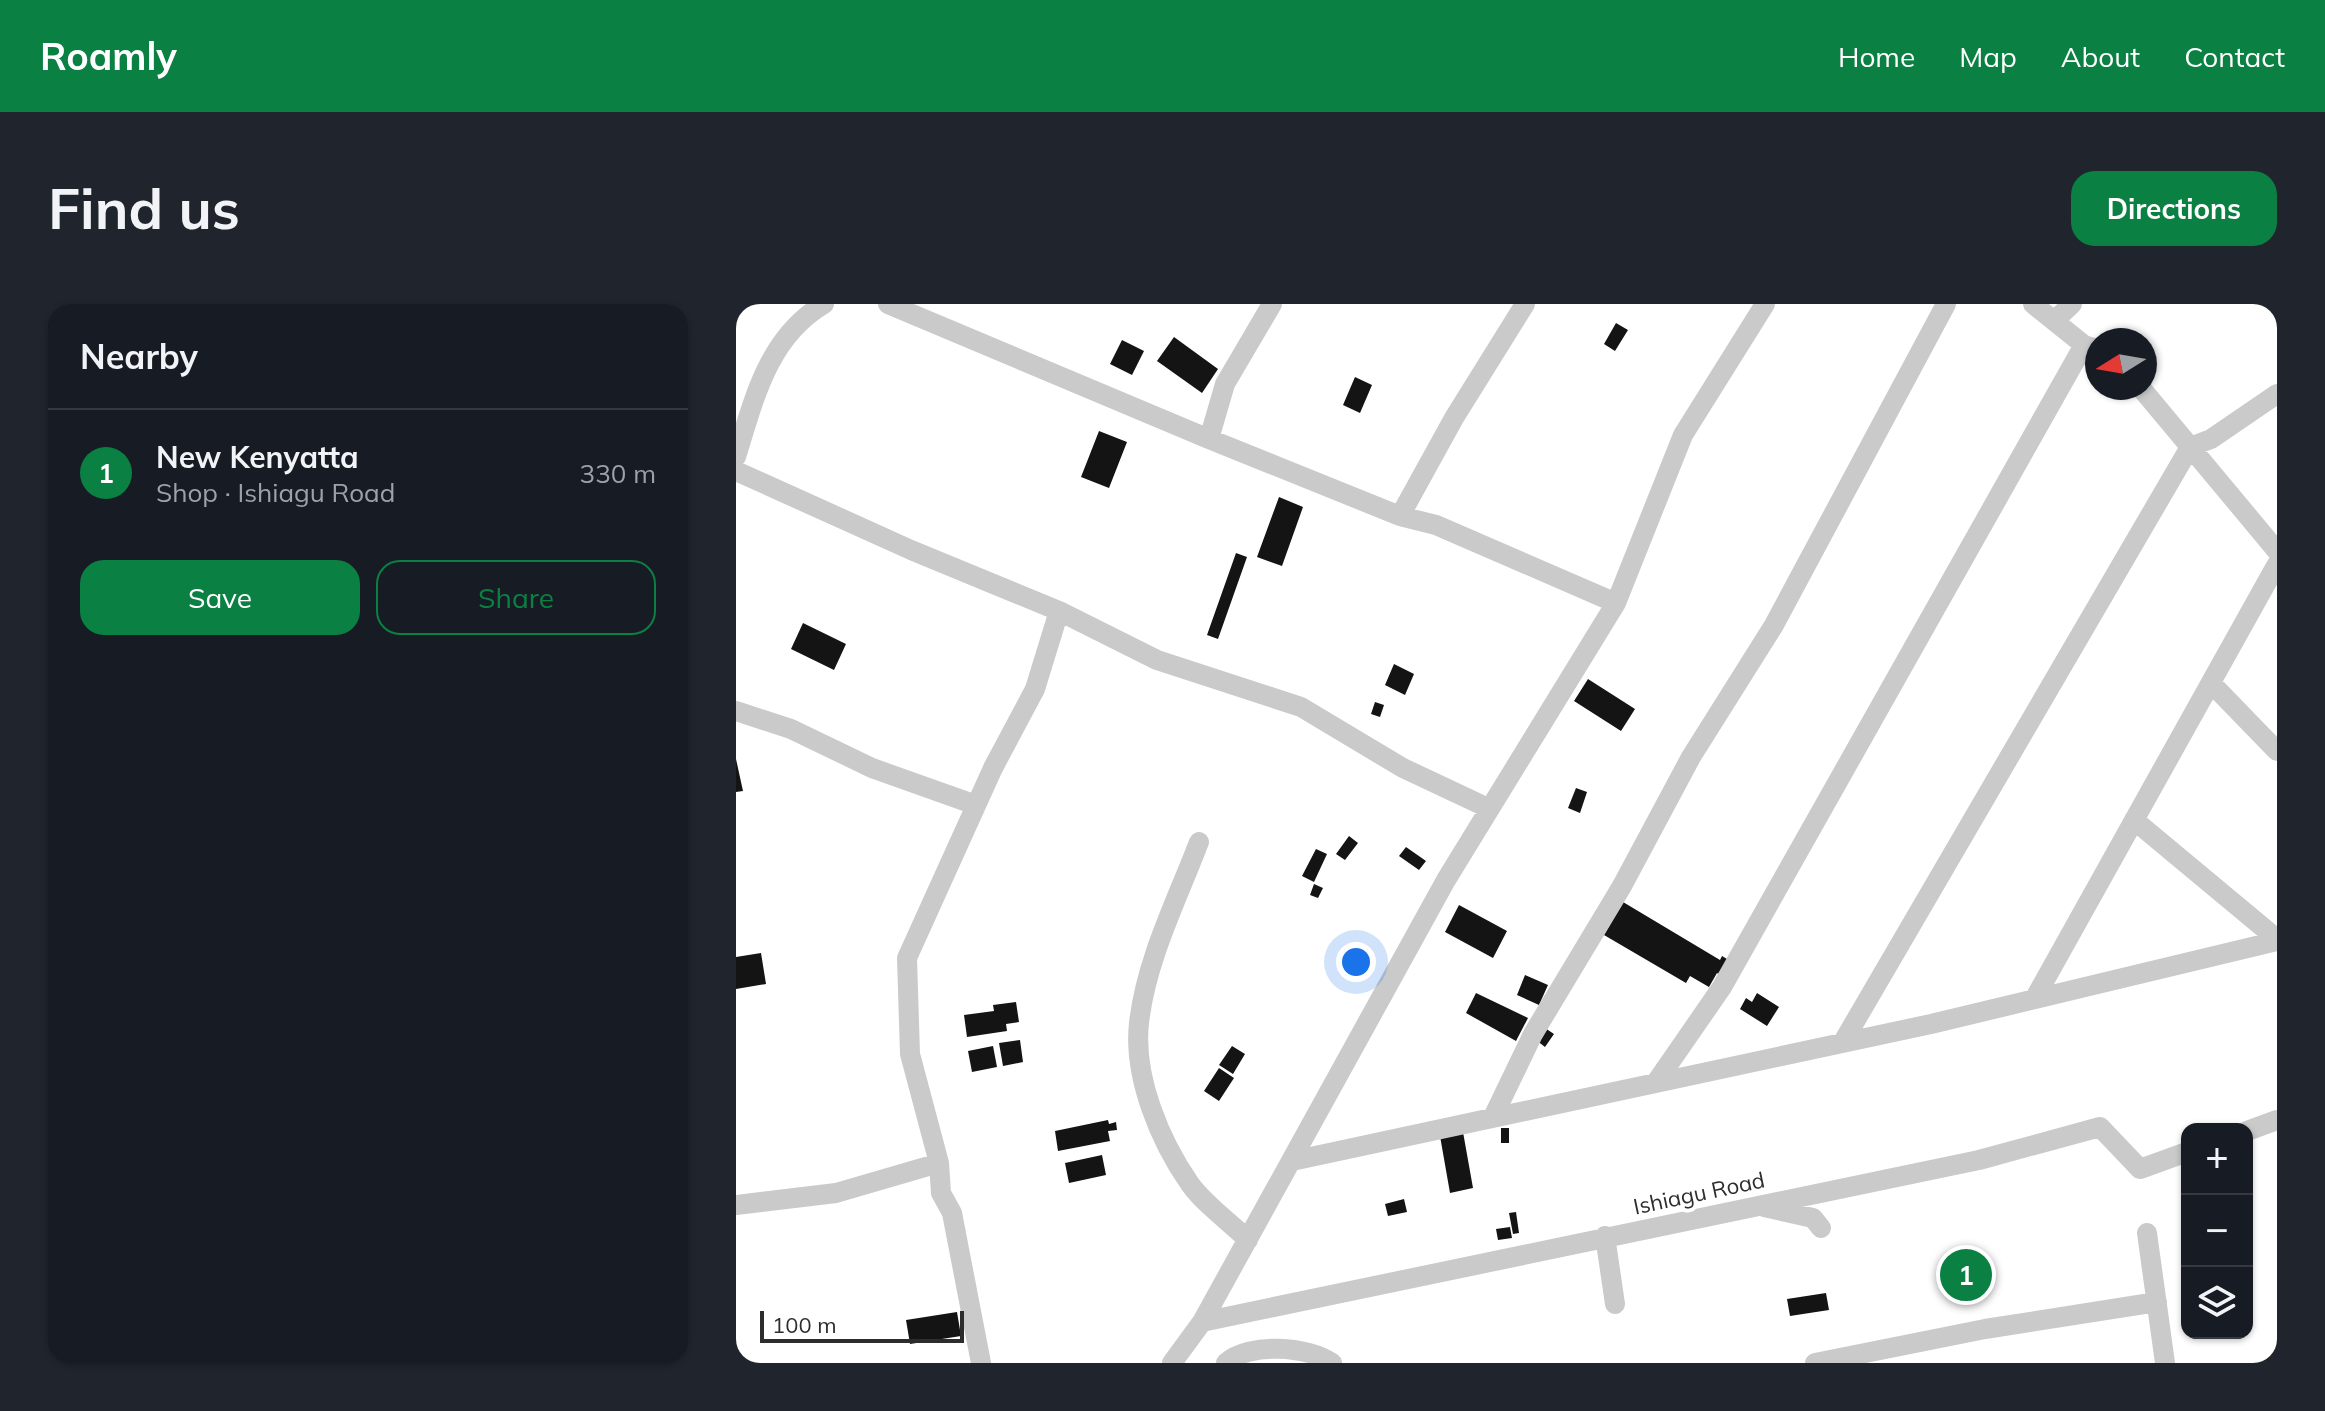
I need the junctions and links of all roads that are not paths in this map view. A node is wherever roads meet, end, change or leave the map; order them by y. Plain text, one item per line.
1 (824, 304) edge
2 (888, 304) edge
3 (1272, 304) edge
4 (1525, 304) edge
5 (1765, 304) edge
6 (1946, 304) edge
7 (2033, 304) edge
8 (2072, 304) edge
9 (2054, 321) junction
10 (2085, 343) edge
11 (2085, 356) edge
12 (2277, 394) edge
13 (2151, 400) edge
14 (1209, 439) junction
15 (2190, 447) junction
16 (736, 457) edge
17 (736, 471) edge
18 (1400, 516) junction
19 (2277, 551) edge
20 (2277, 564) edge
21 (1616, 603) junction
22 (1059, 611) junction
23 (2211, 683) junction
24 (736, 711) edge
25 (2277, 751) edge
26 (976, 805) junction
27 (1488, 808) junction
28 (2134, 820) junction
29 (1199, 842) dead end
30 (2277, 940) edge
31 (2036, 996) junction
32 (1843, 1042) junction
33 (1657, 1081) junction
34 (1494, 1115) junction
35 (2277, 1120) edge
36 (2253, 1129) edge
37 (2181, 1154) edge
38 (1292, 1161) junction
39 (939, 1163) junction
40 (736, 1191) edge
41 (758, 1201) junction
42 (736, 1205) edge
43 (1756, 1205) junction
44 (1821, 1228) dead end
45 (2147, 1233) dead end
46 (1605, 1236) junction
47 (1248, 1240) junction
48 (2157, 1302) junction
49 (1615, 1304) dead end
50 (1202, 1322) junction
51 (981, 1363) edge
52 (1172, 1363) edge
53 (1226, 1363) edge
54 (1332, 1363) edge
55 (1815, 1363) edge
56 (2165, 1363) edge

1 - 16 street
2 - 14 street
3 - 14 street
4 - 18 street
5 - 21 street
6 - 34 street
7 - 9 street
8 - 9 street
9 - 10 street
11 - 33 street
12 - 15 street
13 - 15 street
14 - 18 street
15 - 19 street
15 - 32 street
17 - 22 street
18 - 21 street
20 - 23 street
21 - 27 street
22 - 26 street
22 - 27 street
23 - 25 street
23 - 28 street
24 - 26 street
26 - 39 street
27 - 38 street
28 - 30 street
28 - 31 street
29 - 47 street
30 - 31 street
31 - 32 street
32 - 33 street
33 - 34 street
34 - 38 street
35 - 36 street
37 - 43 street, Ishiagu Road
38 - 47 street
39 - 41 street
39 - 51 street
40 - 41 street
41 - 42 street
43 - 44 street
43 - 46 street, Ishiagu Road
45 - 48 street
46 - 49 street
46 - 50 street, Ishiagu Road
47 - 50 street
48 - 55 street
48 - 56 street
50 - 52 street
53 - 54 street

